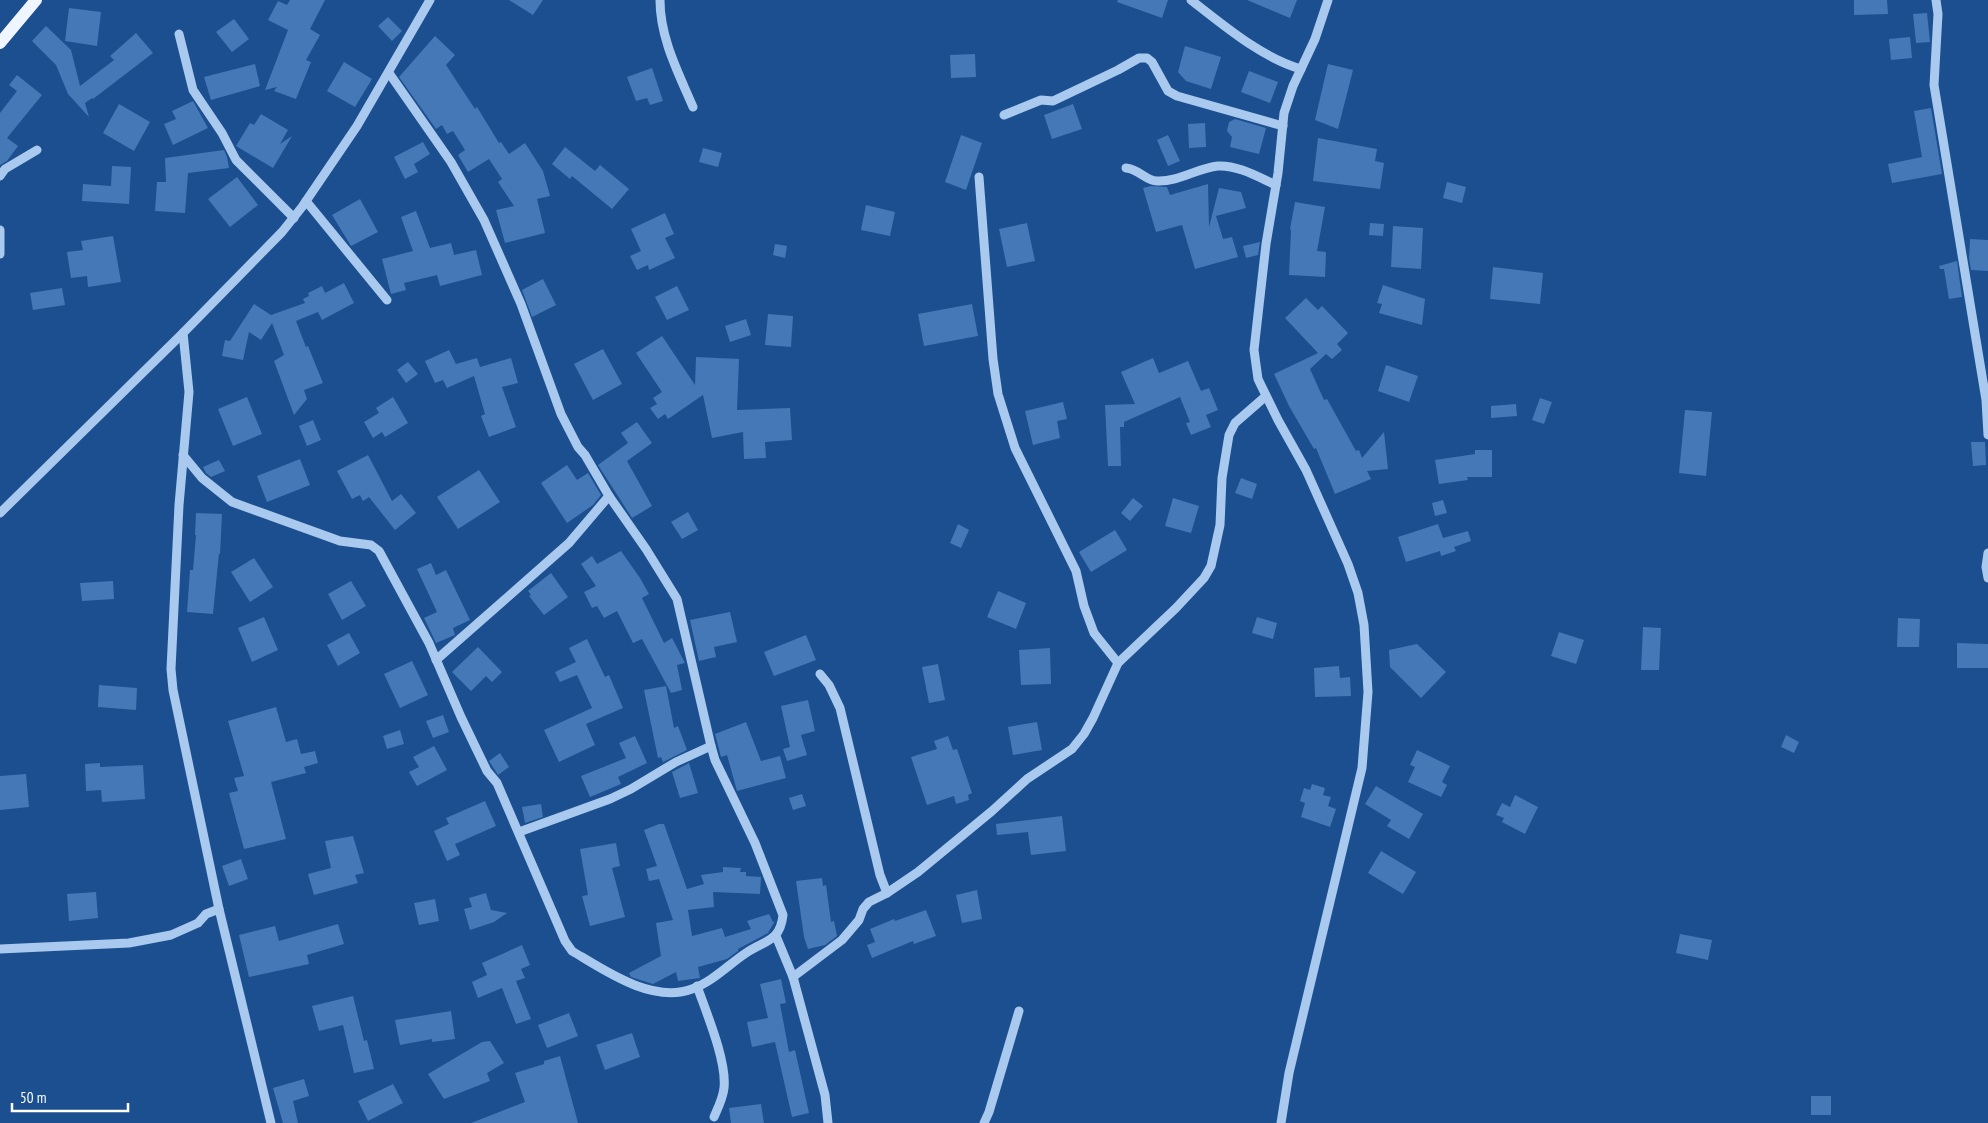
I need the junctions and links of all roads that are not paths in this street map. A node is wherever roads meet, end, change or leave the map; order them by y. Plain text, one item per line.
1 (36, 0) edge
2 (430, 0) edge
3 (660, 0) edge
4 (1191, 0) edge
5 (1328, 0) edge
6 (1936, 0) edge
7 (179, 34) dead end
8 (0, 43) edge
9 (1301, 69) junction
10 (389, 73) junction
11 (693, 107) dead end
12 (1004, 115) dead end
13 (1283, 126) junction
14 (36, 150) dead end
15 (1126, 168) dead end
16 (0, 176) edge
17 (979, 177) dead end
18 (1276, 185) junction
19 (306, 202) junction
20 (294, 218) junction
21 (0, 230) edge
22 (0, 254) edge
23 (387, 300) dead end
24 (183, 333) junction
25 (1266, 396) junction
26 (1988, 436) edge
27 (183, 455) junction
28 (609, 496) junction
29 (0, 512) edge
30 (1988, 553) edge
31 (1988, 578) edge
32 (436, 660) junction
33 (1118, 663) junction
34 (820, 674) dead end
35 (711, 746) junction
36 (519, 832) junction
37 (887, 893) junction
38 (219, 909) junction
39 (776, 936) junction
40 (0, 949) edge
41 (793, 977) junction
42 (698, 986) junction
43 (1019, 1012) dead end
44 (714, 1118) dead end
45 (271, 1123) edge
46 (828, 1123) edge
47 (984, 1123) edge
48 (1281, 1123) edge

1 - 8 main road
2 - 10 street
3 - 11 street
4 - 9 street
5 - 9 street
6 - 26 street
7 - 20 street
9 - 13 street
10 - 19 street
10 - 28 street
12 - 13 street
13 - 18 street
14 - 16 street
15 - 18 street
17 - 33 street
18 - 25 street
19 - 20 street
19 - 23 street
20 - 24 street
21 - 22 street
24 - 27 street
24 - 29 street
25 - 33 street
25 - 48 street
27 - 32 street
27 - 38 street
28 - 32 street
28 - 35 street
30 - 31 street
32 - 36 street
33 - 37 street
34 - 37 street
35 - 36 street
35 - 39 street
36 - 42 street
37 - 41 street
38 - 40 street
38 - 45 street
39 - 41 street
39 - 42 street
41 - 46 street
42 - 44 street
43 - 47 street

